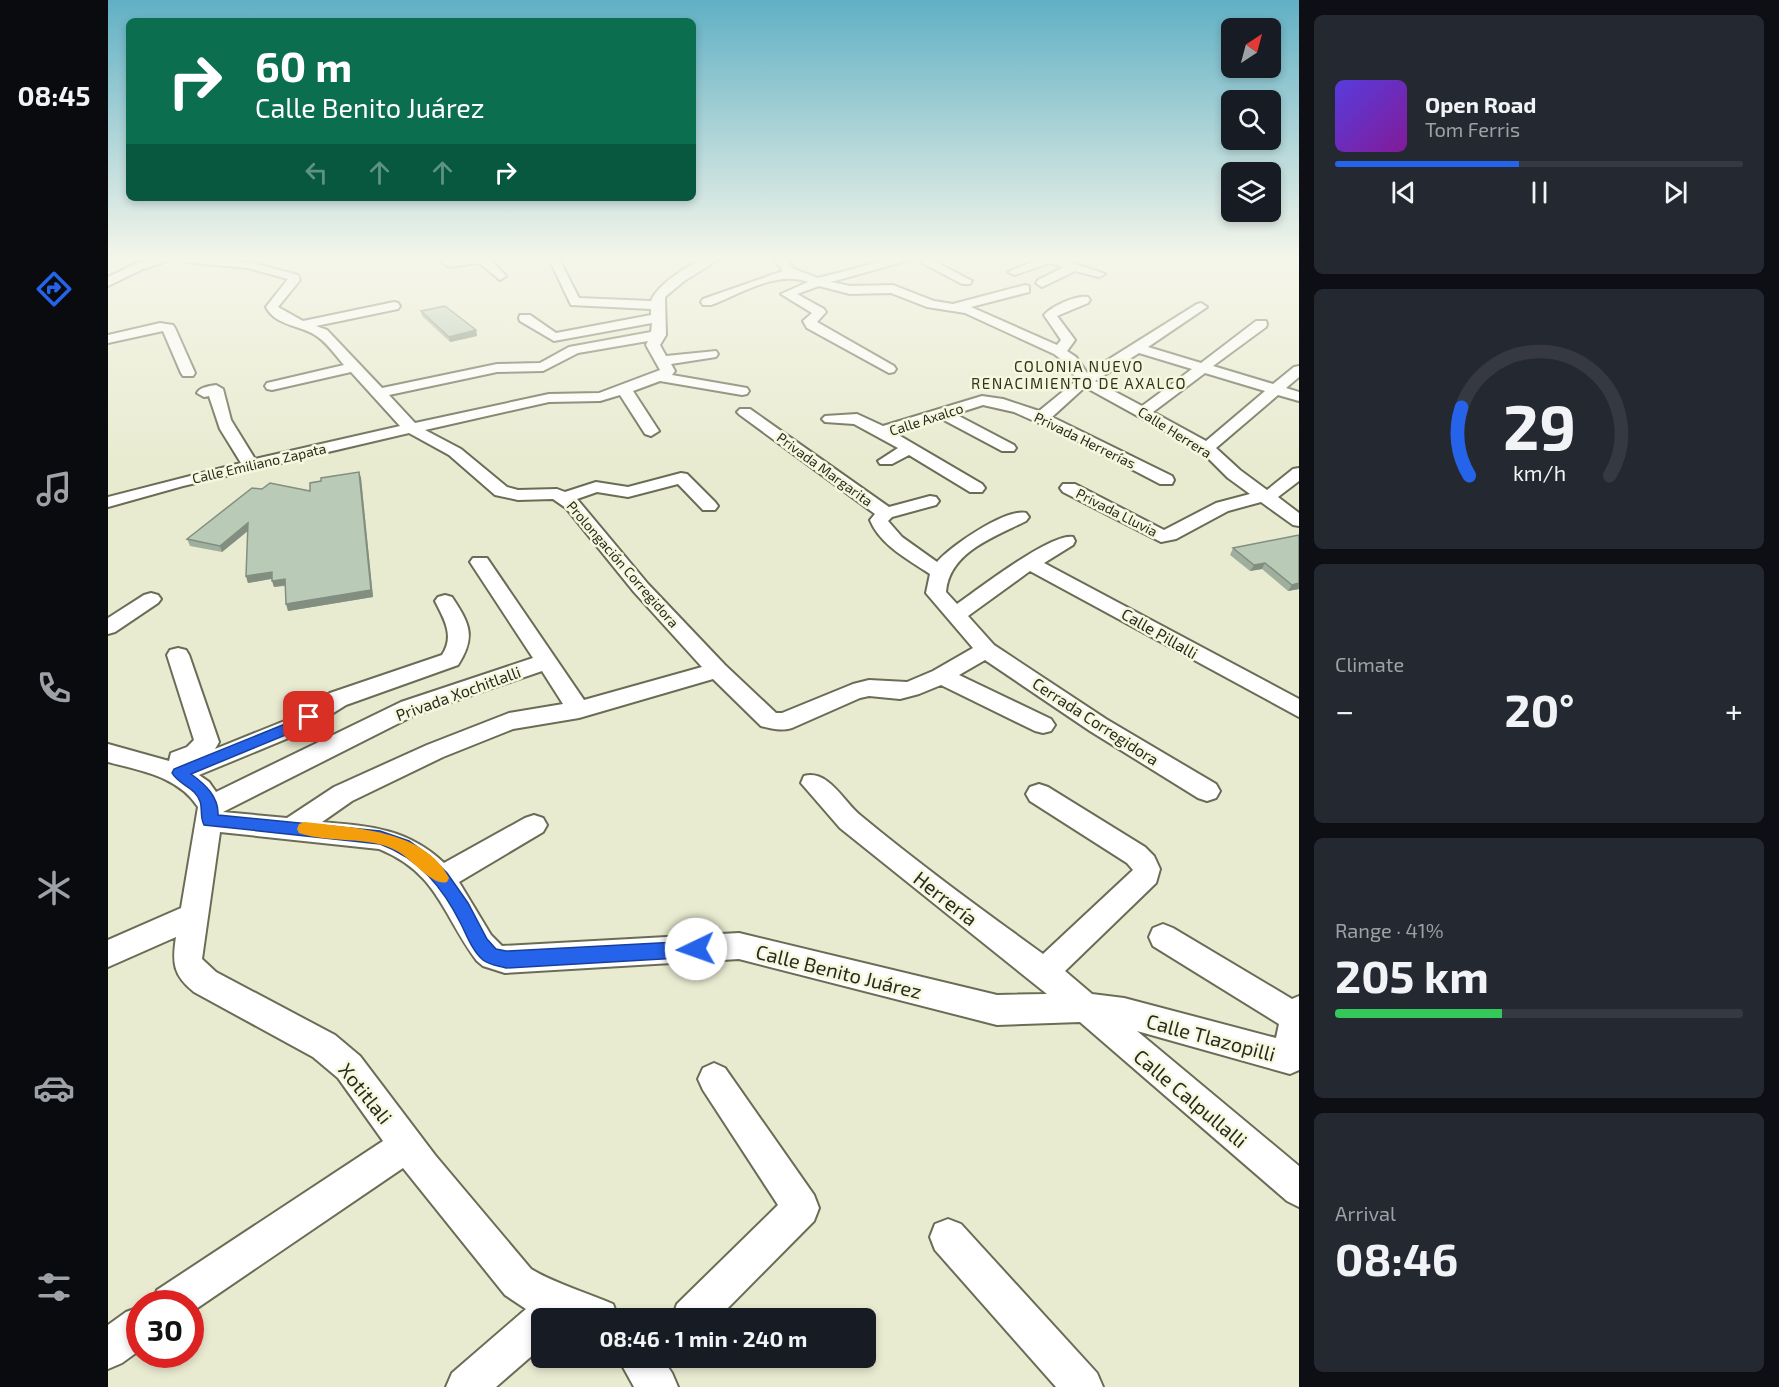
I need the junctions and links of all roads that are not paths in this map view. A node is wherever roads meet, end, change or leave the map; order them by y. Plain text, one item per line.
1 (299, 324) edge
2 (309, 324) edge
3 (534, 324) edge
4 (618, 324) edge
5 (658, 324) edge
6 (811, 324) edge
7 (998, 324) edge
8 (1056, 324) edge
9 (1173, 324) edge
10 (1261, 324) dead end
11 (303, 325) junction
12 (659, 335) junction
13 (108, 339) edge
14 (1135, 347) junction
15 (1059, 351) junction
16 (711, 354) dead end
17 (663, 361) junction
18 (354, 367) junction
19 (1201, 368) junction
20 (889, 369) dead end
21 (1299, 370) edge
22 (188, 373) dead end
23 (659, 377) junction
24 (1086, 382) junction
25 (272, 386) dead end
26 (624, 388) junction
27 (1275, 390) junction
28 (742, 391) dead end
29 (204, 393) dead end
30 (379, 393) junction
31 (1299, 397) edge
32 (1003, 403) joint
33 (745, 412) dead end
34 (1143, 412) junction
35 (942, 413) junction
36 (1041, 418) junction
37 (830, 419) dead end
38 (411, 428) junction
39 (651, 431) dead end
40 (882, 432) junction
41 (911, 448) junction
42 (1008, 448) dead end
43 (1207, 448) junction
44 (886, 461) dead end
45 (251, 465) junction
46 (1299, 473) edge
47 (1166, 480) dead end
48 (976, 488) dead end
49 (1069, 488) dead end
50 (564, 498) junction
51 (1269, 500) junction
52 (930, 501) dead end
53 (108, 502) edge
54 (709, 506) dead end
55 (1299, 512) edge
56 (886, 513) junction
57 (1020, 518) dead end
58 (1299, 521) edge
59 (1066, 541) dead end
60 (480, 562) dead end
61 (1031, 564) junction
62 (941, 573) junction
63 (151, 599) dead end
64 (446, 601) dead end
65 (955, 616) junction
66 (108, 627) edge
67 (986, 650) junction
68 (178, 655) dead end
69 (545, 662) junction
70 (717, 670) junction
71 (940, 676) junction
72 (1294, 707) edge
73 (579, 710) junction
74 (1043, 725) dead end
75 (108, 753) edge
76 (169, 770) junction
77 (813, 783) dead end
78 (1207, 791) dead end
79 (1040, 794) dead end
80 (210, 813) junction
81 (534, 825) dead end
82 (294, 827) junction
83 (441, 878) junction
84 (194, 915) junction
85 (1163, 937) dead end
86 (108, 954) edge
87 (1044, 972) junction
88 (1084, 1007) junction
89 (1297, 1015) edge
90 (1295, 1060) edge
91 (714, 1079) dead end
92 (408, 1145) junction
93 (1299, 1189) edge
94 (948, 1237) dead end
95 (192, 1290) edge
96 (546, 1308) edge
97 (701, 1308) edge
98 (531, 1331) edge
99 (126, 1336) edge
100 (108, 1349) edge
101 (466, 1387) edge
102 (1083, 1387) edge

1 - 11 street, Prolongación Corregidora
2 - 11 street
3 - 4 street
5 - 12 street
6 - 20 street
7 - 15 street, Calle Herrera
8 - 15 street
9 - 14 street
10 - 19 street
11 - 18 street, Prolongación Corregidora
12 - 17 street
12 - 30 street
13 - 22 street
14 - 19 street
14 - 24 street
15 - 24 street, Calle Herrera
16 - 17 street
17 - 23 street
18 - 25 street
18 - 30 street, Prolongación Corregidora
19 - 27 street
19 - 34 street
21 - 27 street
23 - 26 street
23 - 28 street
24 - 34 street, Calle Herrera
24 - 36 street
26 - 38 street, Calle Emiliano Zapata
26 - 39 street
27 - 31 street
27 - 43 street
29 - 45 street
30 - 38 street, Prolongación Corregidora
32 - 35 street, Calle Axalco
32 - 36 street, Privada Herrerías
33 - 56 street, Privada Margarita
34 - 43 street, Calle Herrera
35 - 40 street, Calle Axalco
35 - 42 street
36 - 47 street, Privada Herrerías
37 - 40 street
38 - 45 street, Calle Emiliano Zapata
38 - 50 street, Prolongación Corregidora
40 - 41 street, Calle Axalco
41 - 44 street
41 - 48 street, Calle Axalco
43 - 51 street, Calle Herrera
45 - 53 street, Calle Emiliano Zapata
46 - 51 street
49 - 51 street, Privada Lluvia
50 - 54 street
50 - 70 street, Prolongación Corregidora
51 - 55 street, Calle Herrera
51 - 58 street, Calle Herrera
52 - 56 street
56 - 62 street, Privada Margarita
57 - 62 street
59 - 61 street
60 - 69 street, Privada Xochitlalli
61 - 65 street
61 - 72 street, Calle Pillalli
62 - 65 street
63 - 66 street
64 - 76 street
65 - 67 street
67 - 71 street, Prolongación Corregidora
67 - 78 street, Cerrada Corregidora
68 - 76 street
69 - 73 street, Privada Xochitlalli
69 - 80 street, Privada Xochitlalli
70 - 71 street, Prolongación Corregidora
70 - 73 street
71 - 74 street
73 - 82 street
75 - 76 street
76 - 80 street
77 - 87 street, Herrería
79 - 87 street
80 - 82 street, Calle Benito Juárez
80 - 84 street, Xotitlali
81 - 83 street
82 - 83 street, Calle Benito Juárez
83 - 88 street, Calle Benito Juárez
84 - 86 street
84 - 92 street, Xotitlali
85 - 89 street
87 - 88 street, Herrería
88 - 90 street, Calle Tlazopilli
88 - 93 street, Calle Calpullalli
89 - 90 street, Calle Tlazopilli
91 - 97 street
92 - 95 street
92 - 96 street, Xotitlali
94 - 102 street
98 - 101 street
99 - 100 street

